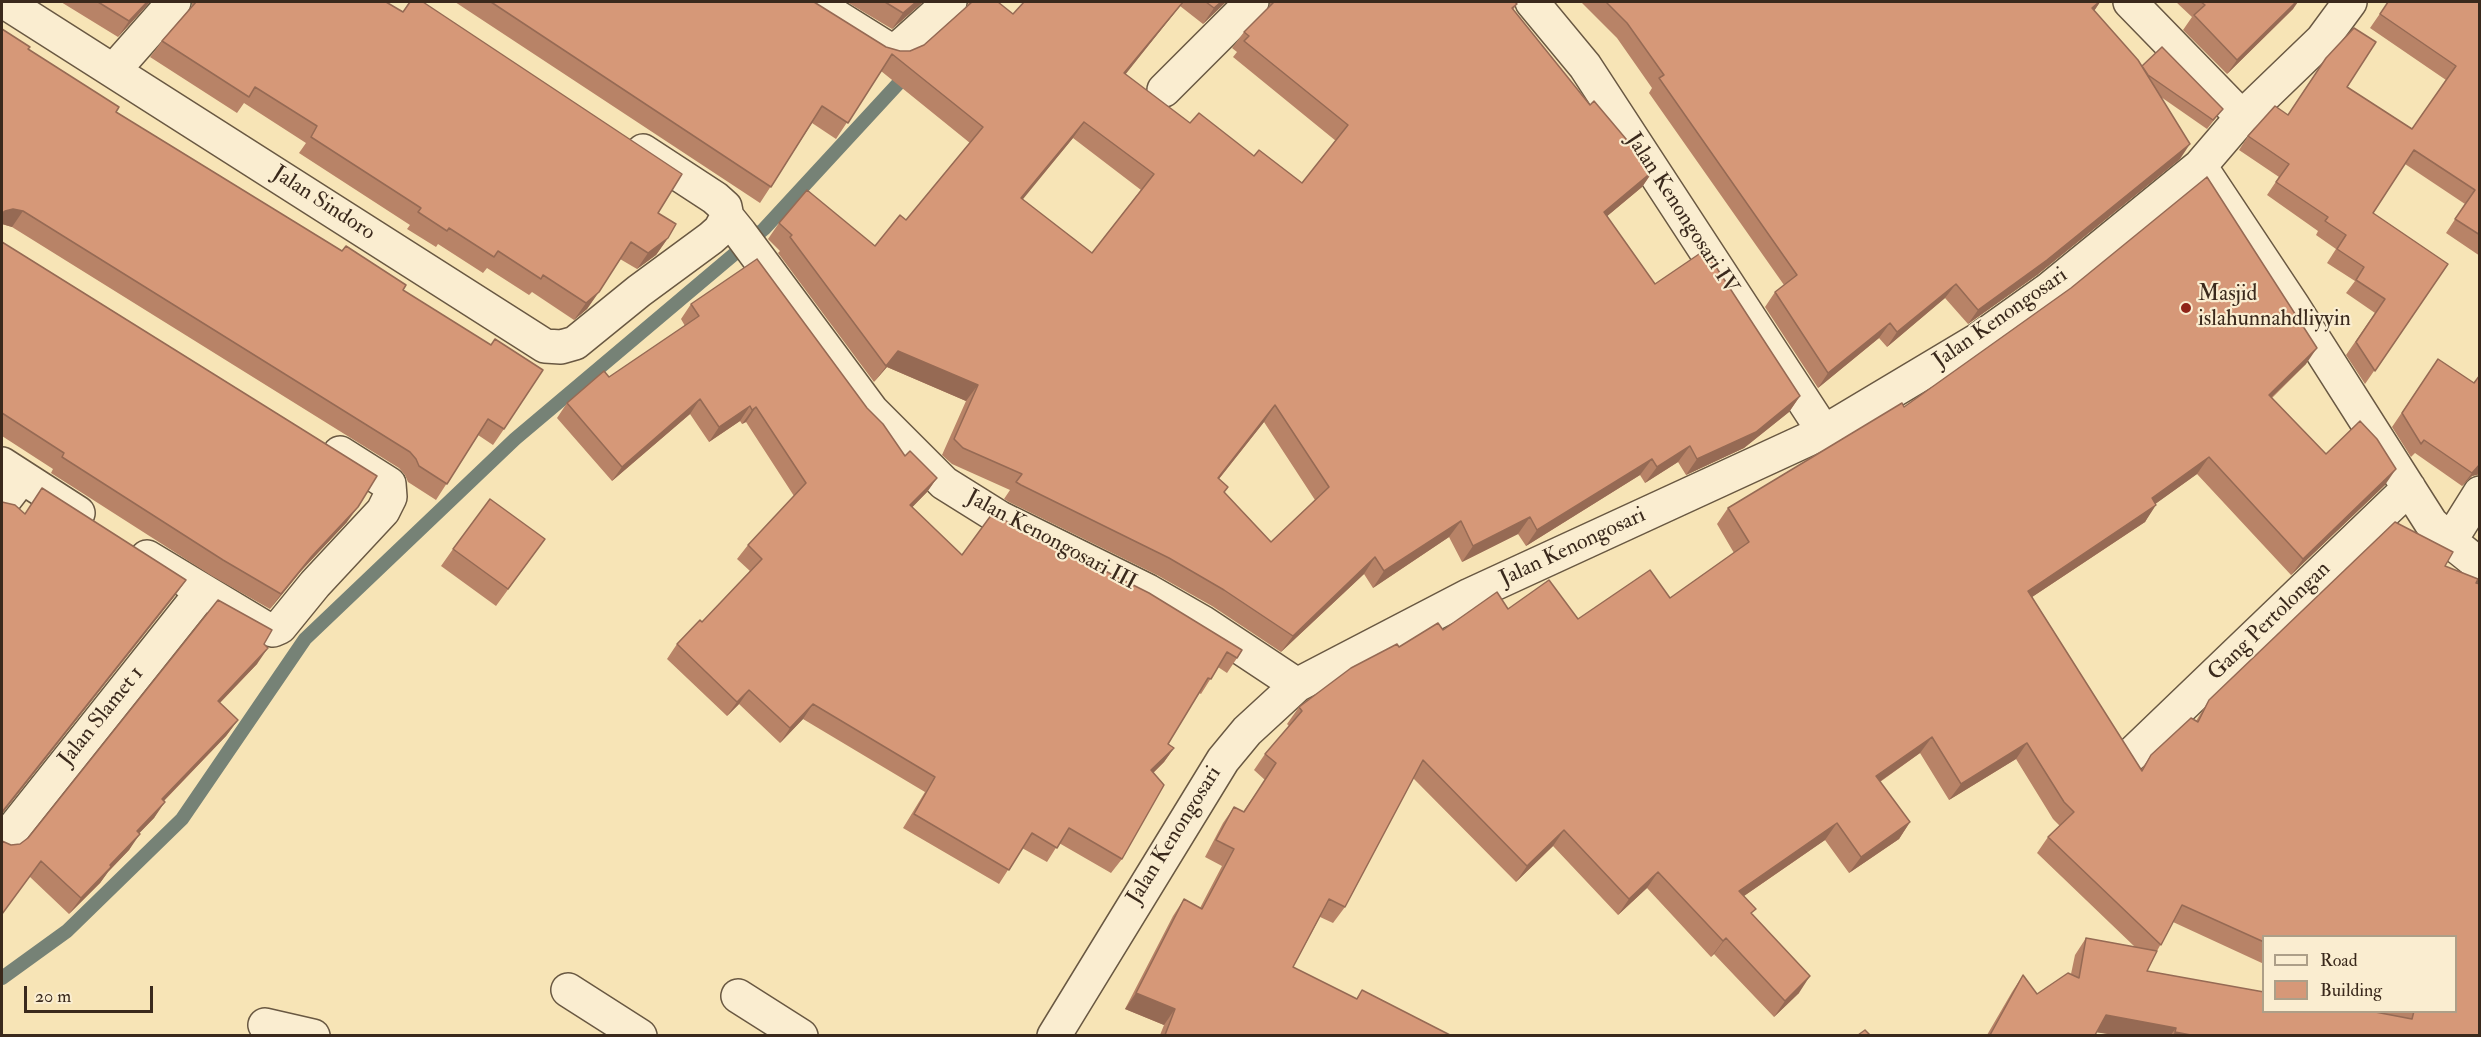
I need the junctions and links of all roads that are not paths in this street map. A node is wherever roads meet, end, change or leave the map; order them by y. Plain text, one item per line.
1 (5, 2) edge
2 (174, 2) edge
3 (813, 2) edge
4 (949, 2) edge
5 (1252, 2) edge
6 (1532, 2) edge
7 (2130, 2) edge
8 (2350, 2) edge
9 (114, 70) junction
10 (1164, 90) dead end
11 (2242, 117) junction
12 (617, 133) edge
13 (2200, 166) junction
14 (733, 225) junction
15 (1824, 432) junction
16 (318, 440) edge
17 (12, 470) edge
18 (2409, 488) junction
19 (2480, 493) edge
20 (2, 503) edge
21 (2450, 541) junction
22 (2480, 565) edge
23 (202, 592) junction
24 (1297, 685) junction
25 (2131, 755) edge
26 (2, 843) edge
27 (568, 990) dead end
28 (738, 996) dead end
29 (265, 1024) dead end
30 (1066, 1031) edge
31 (313, 1035) edge
32 (640, 1035) edge
33 (801, 1035) edge

1 - 9 street, Jalan Sindoro
2 - 9 street
3 - 4 street
5 - 10 street
6 - 15 street, Jalan Kenongosari IV
7 - 11 street
8 - 11 street, Jalan Kenongosari
9 - 14 street, Jalan Sindoro
11 - 13 street, Jalan Kenongosari
12 - 14 street, Jalan Kenongosari III
13 - 15 street, Jalan Kenongosari
13 - 18 street
14 - 24 street, Jalan Kenongosari III
15 - 24 street, Jalan Kenongosari
16 - 23 street
17 - 20 street
17 - 23 street
18 - 21 street
18 - 25 street, Gang Pertolongan
19 - 21 street
21 - 22 street
23 - 26 street, Jalan Slamet 1
24 - 30 street, Jalan Kenongosari
27 - 32 street
28 - 33 street
29 - 31 street

